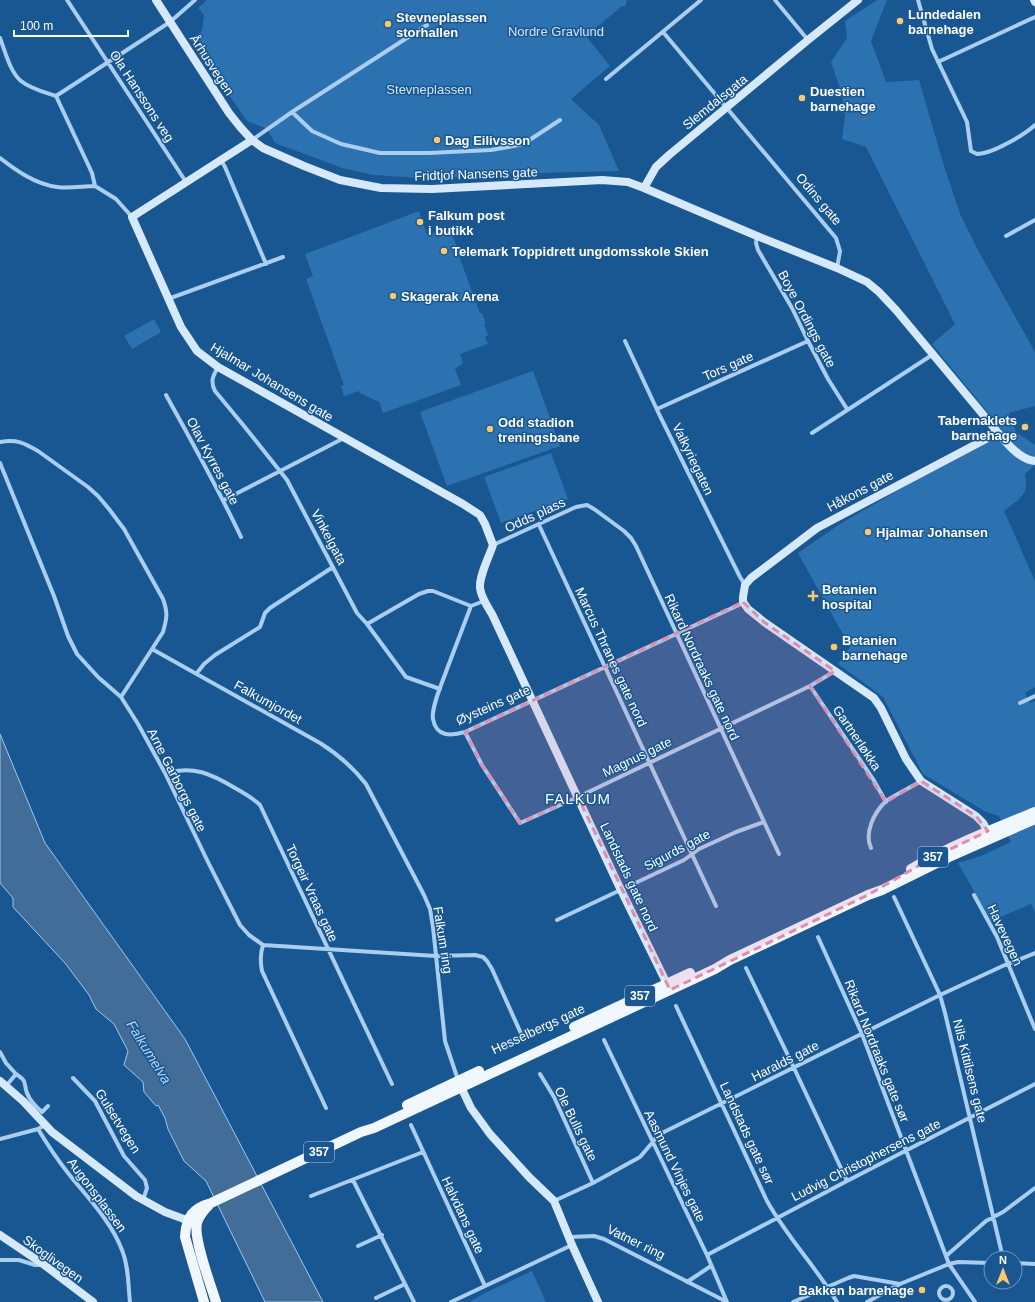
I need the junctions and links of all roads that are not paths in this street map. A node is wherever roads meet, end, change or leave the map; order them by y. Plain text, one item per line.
1 (68, 0) edge
2 (156, 0) edge
3 (195, 0) edge
4 (701, 0) edge
5 (775, 0) edge
6 (858, 0) edge
7 (918, 0) edge
8 (1035, 17) edge
9 (170, 22) junction
10 (427, 25) dead end
11 (663, 32) junction
12 (0, 38) edge
13 (808, 40) junction
14 (108, 62) junction
15 (938, 62) junction
16 (606, 79) dead end
17 (56, 96) junction
18 (726, 108) junction
19 (292, 112) junction
20 (560, 120) dead end
21 (1035, 125) edge
22 (252, 140) junction
23 (0, 158) edge
24 (221, 160) junction
25 (186, 182) junction
26 (95, 186) junction
27 (644, 188) junction
28 (132, 217) junction
29 (1035, 220) edge
30 (757, 236) junction
31 (1006, 236) dead end
32 (283, 257) dead end
33 (266, 264) junction
34 (837, 268) junction
35 (168, 299) junction
36 (625, 341) dead end
37 (808, 341) junction
38 (932, 355) junction
39 (218, 367) junction
40 (166, 395) dead end
41 (657, 409) junction
42 (847, 409) junction
43 (995, 431) junction
44 (812, 433) dead end
45 (344, 438) junction
46 (0, 442) edge
47 (1035, 461) edge
48 (0, 463) edge
49 (280, 472) junction
50 (224, 500) junction
51 (586, 505) joint
52 (539, 525) junction
53 (241, 537) dead end
54 (494, 545) junction
55 (333, 567) junction
56 (745, 585) junction
57 (484, 600) junction
58 (743, 602) junction
59 (471, 606) junction
60 (367, 624) junction
61 (676, 634) junction
62 (152, 649) junction
63 (604, 667) junction
64 (835, 671) junction
65 (197, 673) junction
66 (810, 686) junction
67 (440, 690) junction
68 (1035, 696) edge
69 (121, 697) junction
70 (532, 700) junction
71 (1020, 703) dead end
72 (719, 729) junction
73 (465, 732) junction
74 (648, 763) junction
75 (165, 773) junction
76 (921, 781) junction
77 (366, 784) joint
78 (578, 797) junction
79 (886, 802) junction
80 (1035, 812) edge
81 (1035, 820) edge
82 (764, 822) junction
83 (1003, 829) junction
84 (990, 835) junction
85 (871, 848) dead end
86 (779, 854) dead end
87 (692, 855) junction
88 (621, 890) junction
89 (974, 895) dead end
90 (894, 897) dead end
91 (716, 906) dead end
92 (557, 920) dead end
93 (818, 937) dead end
94 (263, 945) junction
95 (328, 949) junction
96 (1035, 953) edge
97 (436, 956) junction
98 (1007, 964) junction
99 (746, 968) dead end
100 (668, 987) junction
101 (940, 995) junction
102 (676, 1006) dead end
103 (1035, 1029) edge
104 (862, 1034) junction
105 (523, 1038) dead end
106 (604, 1040) dead end
107 (0, 1052) edge
108 (794, 1068) junction
109 (16, 1074) junction
110 (540, 1074) dead end
111 (73, 1078) dead end
112 (3, 1083) edge
113 (392, 1084) dead end
114 (460, 1084) junction
115 (1035, 1084) edge
116 (722, 1104) junction
117 (48, 1106) dead end
118 (326, 1108) dead end
119 (971, 1117) junction
120 (411, 1125) dead end
121 (42, 1127) junction
122 (0, 1139) edge
123 (653, 1143) junction
124 (907, 1150) junction
125 (423, 1152) junction
126 (353, 1180) junction
127 (847, 1180) junction
128 (594, 1183) junction
129 (1035, 1188) edge
130 (311, 1196) dead end
131 (143, 1200) junction
132 (554, 1201) junction
133 (994, 1216) junction
134 (777, 1218) junction
135 (192, 1222) junction
136 (0, 1235) edge
137 (382, 1235) junction
138 (571, 1241) junction
139 (358, 1246) dead end
140 (1001, 1250) edge
141 (706, 1255) junction
142 (946, 1256) junction
143 (0, 1260) edge
144 (983, 1263) edge
145 (1023, 1263) edge
146 (43, 1264) junction
147 (949, 1264) junction
148 (1035, 1264) edge
149 (711, 1266) junction
150 (688, 1282) junction
151 (405, 1284) junction
152 (900, 1284) junction
153 (485, 1286) junction
154 (828, 1287) junction
155 (376, 1298) dead end
156 (93, 1302) edge
157 (130, 1302) edge
158 (204, 1302) edge
159 (216, 1302) edge
160 (414, 1302) edge
161 (451, 1302) edge
162 (598, 1302) edge
163 (727, 1302) edge
164 (793, 1302) edge
165 (837, 1302) edge
166 (867, 1302) edge
167 (975, 1302) edge

1 - 14 street, Ola Hanssons veg
2 - 9 street, Århusvegen
3 - 9 street
4 - 11 street
5 - 13 street
6 - 13 street, Slemdalsgata
7 - 15 street
8 - 15 street
9 - 14 street
9 - 22 street, Århusvegen
10 - 19 street
11 - 16 street
11 - 18 street, Odins gate
12 - 17 street
13 - 18 street, Slemdalsgata
14 - 17 street
14 - 25 street, Ola Hanssons veg
15 - 21 street
17 - 26 street
18 - 27 street, Slemdalsgata
18 - 34 street, Odins gate
19 - 20 street
19 - 22 street
22 - 24 street
22 - 27 street, Fridtjof Nansens gate
23 - 26 street
24 - 25 street
24 - 33 street
25 - 28 street
26 - 28 street, Hjalmar Johansens gate
27 - 30 street, Fridtjof Nansens gate
28 - 35 street, Hjalmar Johansens gate
29 - 31 street
30 - 34 street, Fridtjof Nansens gate
30 - 37 street, Boye Ordings gate
32 - 33 street
33 - 35 street
34 - 38 street
35 - 39 street, Hjalmar Johansens gate
36 - 41 street, Valkyriegaten
37 - 41 street, Tors gate
37 - 42 street, Boye Ordings gate
38 - 42 street
38 - 43 street
39 - 45 street, Hjalmar Johansens gate
39 - 49 street, Vinkelgata
40 - 50 street, Olav Kyrres gate
41 - 56 street, Valkyriegaten
42 - 44 street
43 - 47 street
43 - 56 street, Håkons gate
45 - 49 street
45 - 54 street, Hjalmar Johansens gate
46 - 62 street
48 - 69 street, Arne Garborgs gate
49 - 50 street
49 - 55 street, Vinkelgata
50 - 53 street, Olav Kyrres gate
51 - 52 street, Odds plass
51 - 61 street, Rikard Nordraaks gate nord
52 - 54 street, Odds plass
52 - 63 street, Marcus Thranes gate nord
54 - 57 street
55 - 60 street, Vinkelgata
55 - 65 street
56 - 58 street
57 - 59 street
57 - 70 street, Landstads gate nord
58 - 61 street, Øysteins gate
58 - 64 street
59 - 60 street
59 - 67 street, Øysteins gate
60 - 67 street, Vinkelgata
61 - 63 street, Øysteins gate
61 - 72 street, Rikard Nordraaks gate nord
62 - 65 street, Falkumjordet
62 - 69 street
63 - 70 street, Øysteins gate
63 - 74 street, Marcus Thranes gate nord
64 - 66 street, Magnus gate
64 - 76 street
65 - 77 street, Falkumjordet
66 - 72 street, Magnus gate
66 - 79 street, Gartnerløkka
67 - 73 street, Øysteins gate
68 - 71 street
69 - 75 street, Arne Garborgs gate
70 - 73 street, Øysteins gate
70 - 78 street, Landstads gate nord
72 - 74 street, Magnus gate
72 - 82 street, Rikard Nordraaks gate nord
73 - 78 street, Magnus gate
74 - 78 street, Magnus gate
74 - 87 street, Marcus Thranes gate nord
75 - 94 street, Arne Garborgs gate
75 - 95 street, Torgeir Vraas gate
76 - 79 street
76 - 84 street
77 - 97 street, Falkum ring
78 - 88 street, Landstads gate nord
79 - 85 street
80 - 83 main road, Hesselbergs gate / 357
81 - 83 main road, Hesselbergs gate / 357
82 - 86 street, Rikard Nordraaks gate nord
82 - 87 street, Sigurds gate
83 - 84 main road, Hesselbergs gate / 357
84 - 100 main road, Hesselbergs gate / 357
87 - 88 street, Sigurds gate
87 - 91 street, Marcus Thranes gate nord
88 - 92 street, Sigurds gate
88 - 100 street, Landstads gate nord
89 - 98 street, Havevegen
90 - 101 street, Nils Kittilsens gate
93 - 104 street, Rikard Nordraaks gate sør
94 - 95 street
94 - 118 street
95 - 97 street
95 - 113 street, Torgeir Vraas gate
96 - 98 street, Haralds gate
97 - 105 street
97 - 114 street, Falkum ring
98 - 101 street, Haralds gate
98 - 103 street, Havevegen
99 - 108 street
100 - 114 main road, Hesselbergs gate / 357
101 - 104 street, Haralds gate
101 - 119 street, Nils Kittilsens gate
102 - 116 street, Landstads gate sør
104 - 108 street, Haralds gate
104 - 124 street, Rikard Nordraaks gate sør
106 - 123 street, Aasmund Vinjes gate
107 - 109 street
108 - 116 street, Haralds gate
108 - 127 street
109 - 112 street
109 - 117 street
110 - 128 street, Ole Bulls gate
111 - 131 street, Gulsetvegen
112 - 121 street
114 - 132 street
114 - 135 main road, Hesselbergs gate / 357
115 - 119 street, Ludvig Christophersens gate
116 - 123 street, Haralds gate
116 - 134 street, Landstads gate sør
119 - 124 street, Ludvig Christophersens gate
119 - 133 street, Nils Kittilsens gate
120 - 125 street, Halvdans gate
121 - 122 street
121 - 131 street
121 - 157 street, Augonsplassen
123 - 128 street, Haralds gate
123 - 141 street, Aasmund Vinjes gate
124 - 127 street, Ludvig Christophersens gate
124 - 142 street, Rikard Nordraaks gate sør
125 - 126 street
125 - 153 street, Halvdans gate
126 - 130 street
126 - 137 street
127 - 134 street, Ludvig Christophersens gate
128 - 132 street, Haralds gate
129 - 133 street
131 - 135 street
132 - 138 street
133 - 140 street, Nils Kittilsens gate
133 - 142 street
134 - 141 street, Ludvig Christophersens gate
134 - 154 street, Landstads gate sør
135 - 158 main road
135 - 159 main road
136 - 146 street, Skoglivegen
137 - 139 street
137 - 151 street
138 - 150 street, Vatner ring
138 - 153 street
138 - 162 street
141 - 149 street, Aasmund Vinjes gate
142 - 147 street, Rikard Nordraaks gate sør
143 - 146 street
144 - 147 street
145 - 148 street
146 - 156 street, Skoglivegen
147 - 152 street
147 - 167 street, Rikard Nordraaks gate sør
149 - 150 street
149 - 163 street, Aasmund Vinjes gate
150 - 163 street, Vatner ring
151 - 155 street
151 - 160 street
152 - 154 street
152 - 166 street
153 - 161 street
154 - 164 street
154 - 165 street, Landstads gate sør

